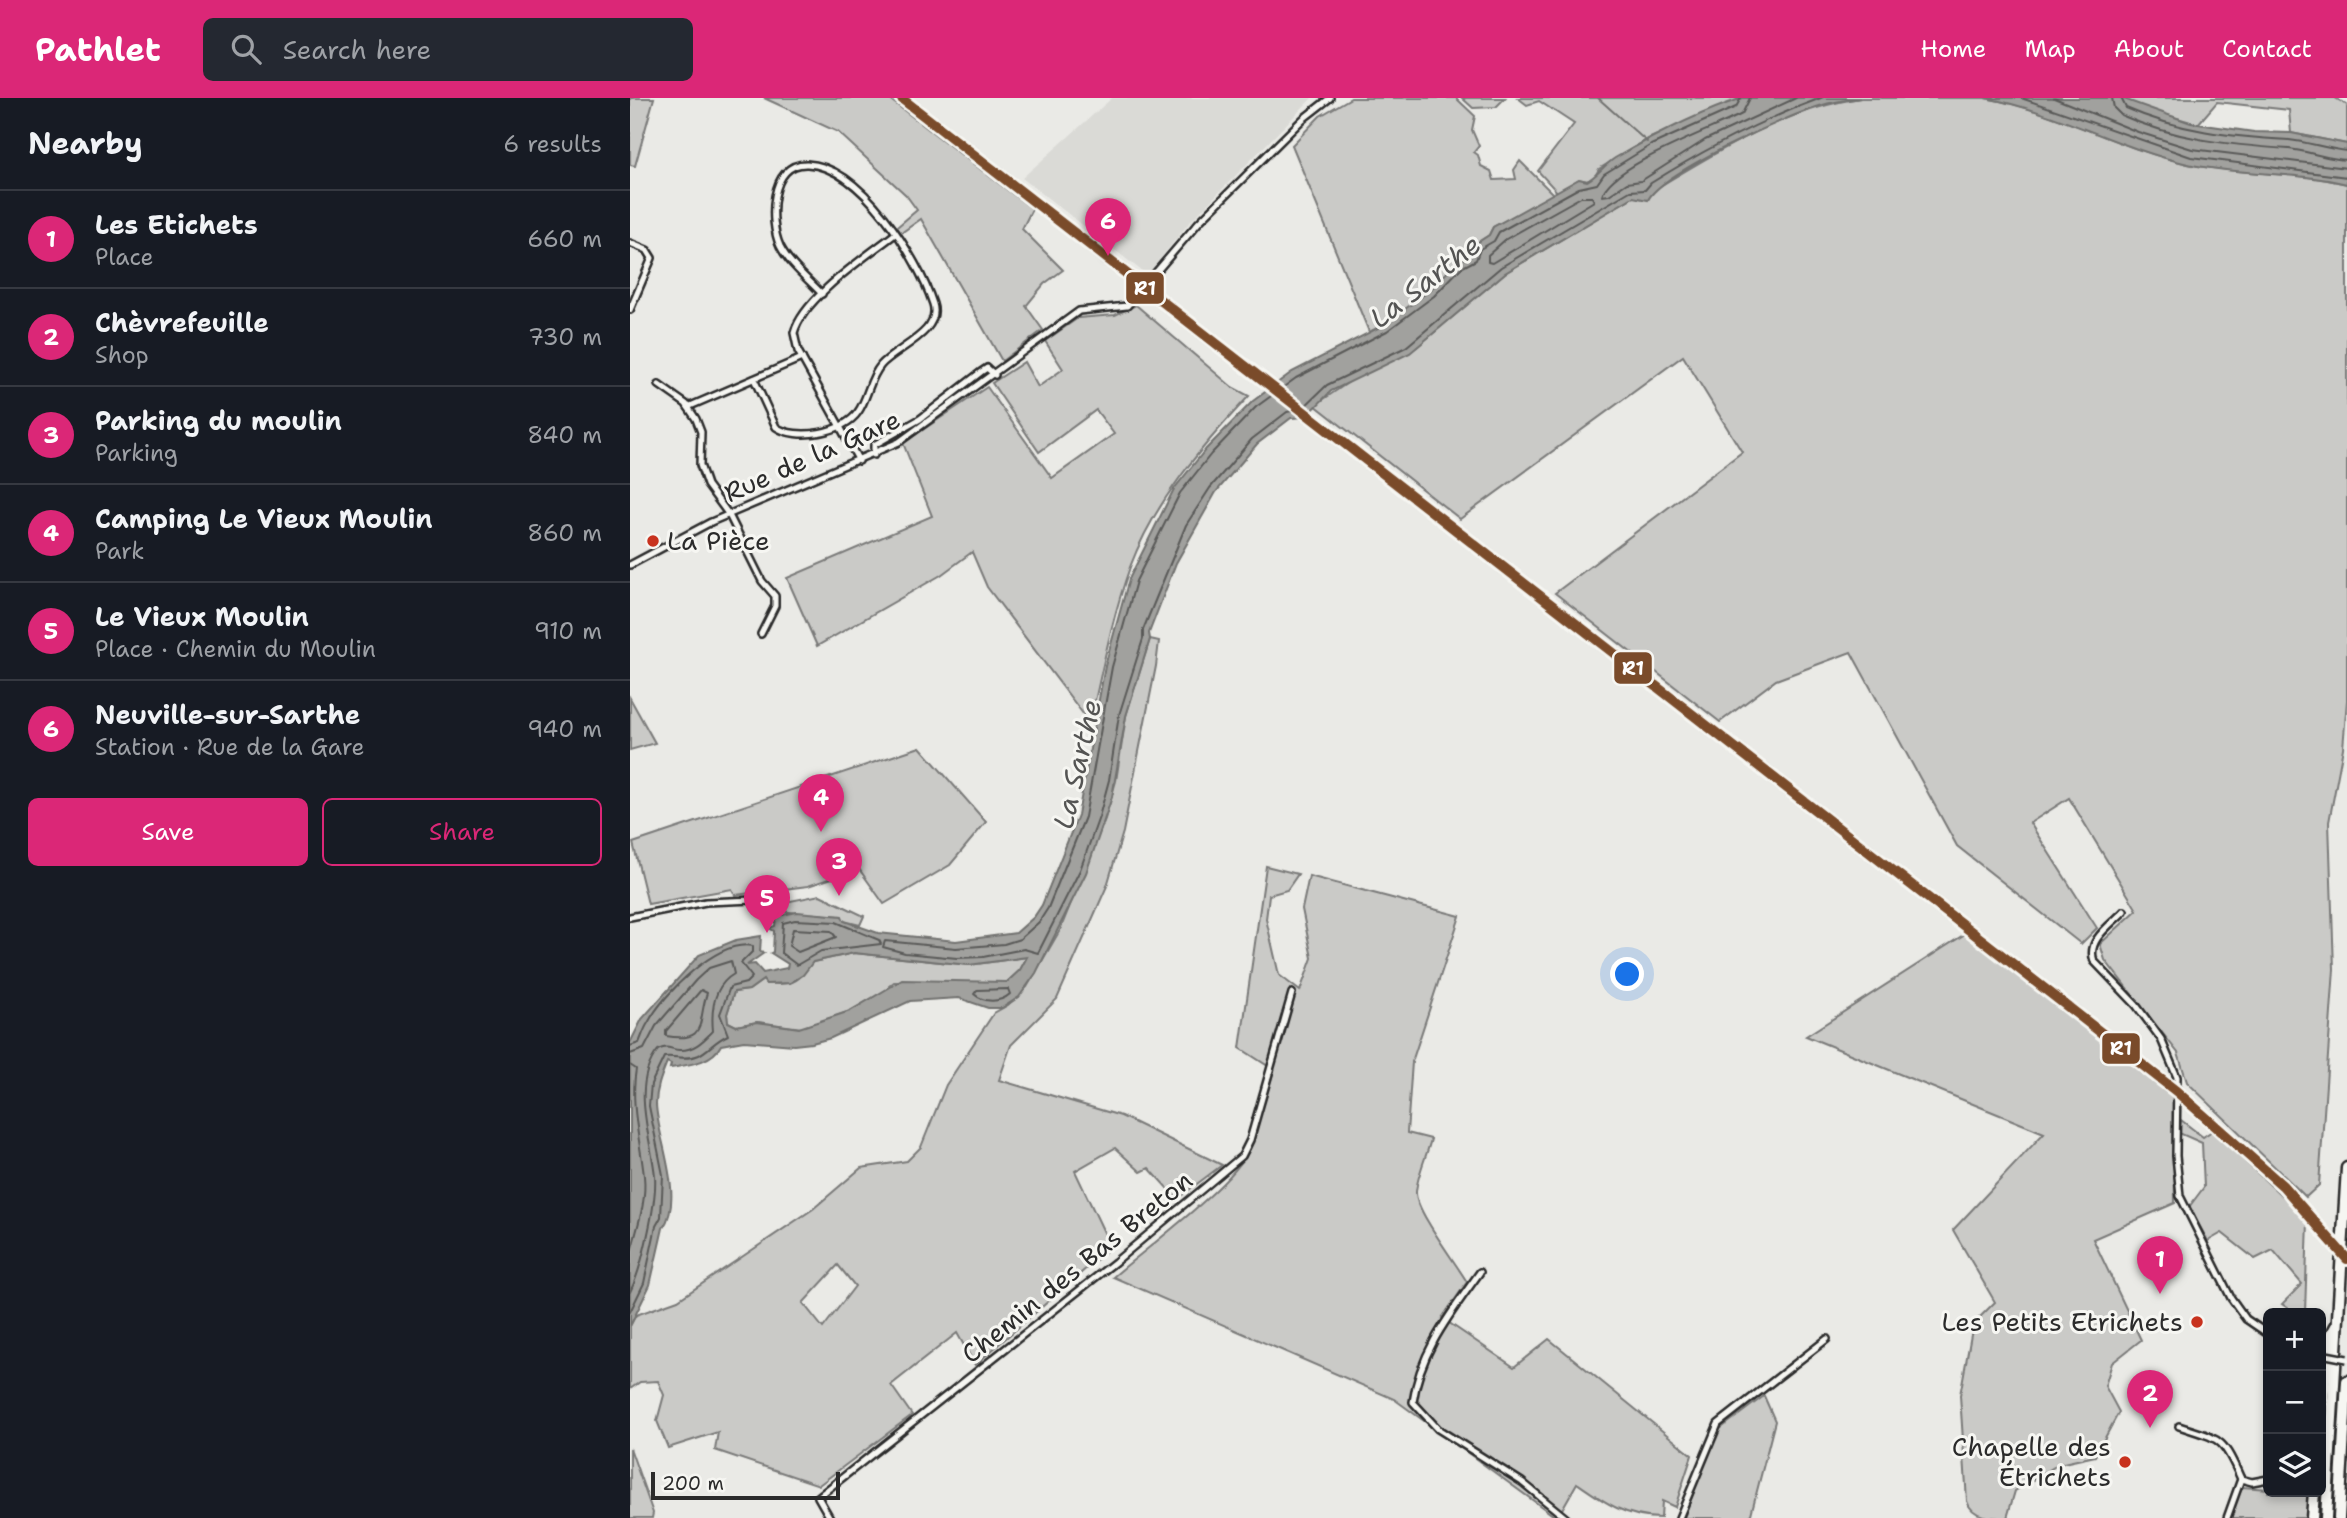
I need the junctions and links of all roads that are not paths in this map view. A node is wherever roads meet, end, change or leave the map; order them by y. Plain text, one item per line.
1 (1330, 98) edge
2 (895, 234) junction
3 (630, 243) edge
4 (822, 294) junction
5 (630, 310) edge
6 (802, 358) junction
7 (995, 374) junction
8 (754, 379) junction
9 (659, 385) dead end
10 (688, 407) junction
11 (841, 424) junction
12 (874, 455) junction
13 (859, 461) junction
14 (729, 514) junction
15 (630, 565) edge
16 (761, 634) dead end
17 (779, 899) dead end
18 (2124, 911) dead end
19 (630, 917) edge
20 (1292, 993) dead end
21 (2347, 1168) edge
22 (1480, 1272) dead end
23 (2337, 1323) junction
24 (2263, 1331) edge
25 (1827, 1339) dead end
26 (2326, 1355) edge
27 (2347, 1359) edge
28 (2326, 1371) edge
29 (2347, 1381) edge
30 (2179, 1426) dead end
31 (2241, 1479) junction
32 (2263, 1480) edge
33 (2314, 1497) edge
34 (830, 1518) edge
35 (1566, 1518) edge
36 (1679, 1518) edge
37 (2227, 1518) edge
38 (2312, 1518) edge
39 (2326, 1518) edge
40 (2339, 1518) edge

1 - 7 street, Rue de la Gare
2 - 4 street
2 - 4 street
2 - 11 street
3 - 5 street
4 - 6 street
6 - 8 street
6 - 11 street
7 - 12 street, Rue de la Gare
7 - 12 street
8 - 10 street
8 - 11 street
9 - 10 street
10 - 14 street
11 - 13 street
12 - 13 street, Rue de la Gare
13 - 14 street, Rue de la Gare
14 - 15 street, Rue de la Gare
14 - 16 street
17 - 19 street
18 - 24 street
20 - 34 street, Chemin des Bas Breton
21 - 23 highway
22 - 35 street
23 - 28 highway
23 - 39 highway
25 - 36 street
26 - 27 street, bridge
29 - 40 highway
30 - 31 street
31 - 32 street
31 - 37 street
33 - 38 highway

